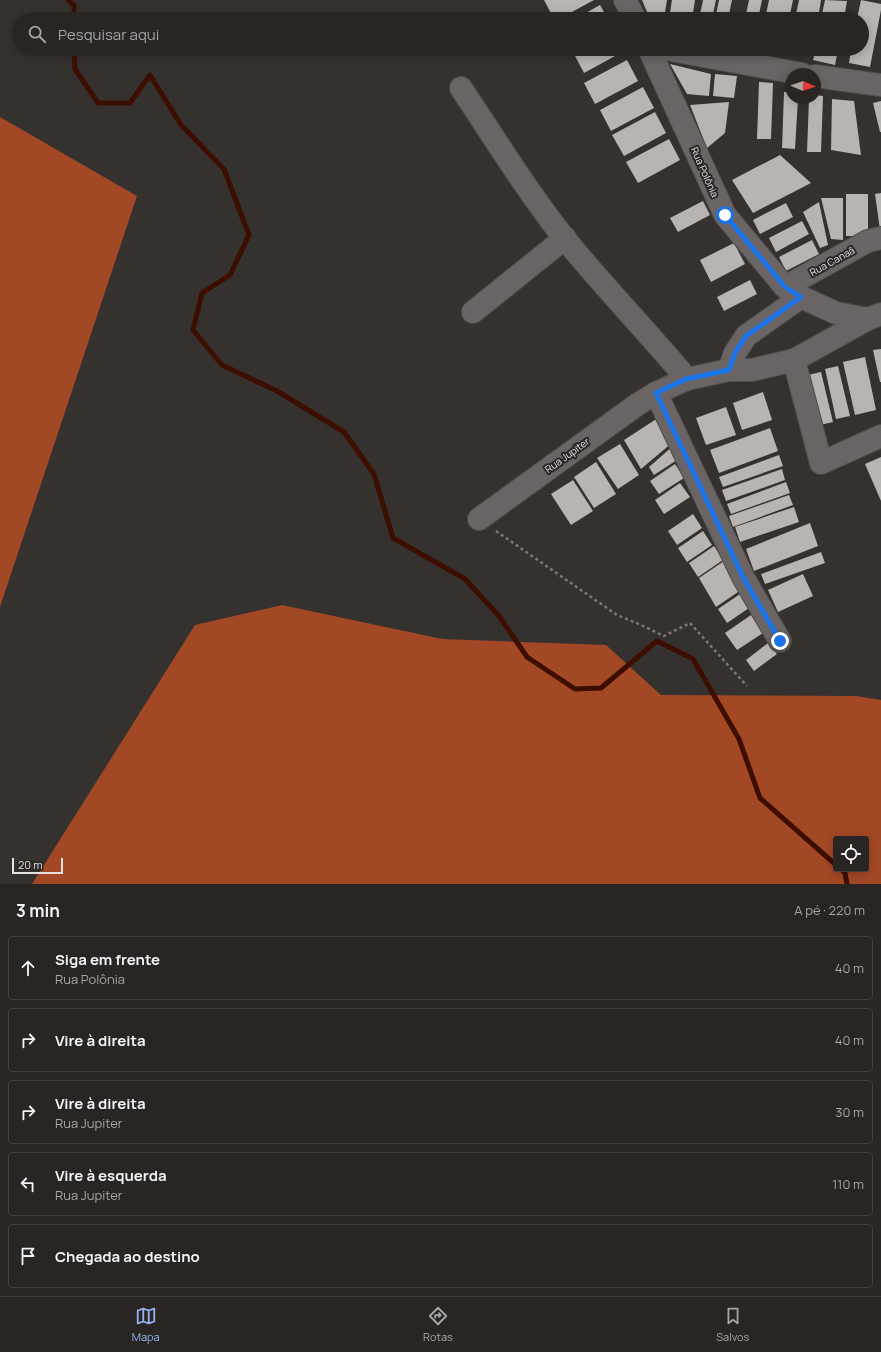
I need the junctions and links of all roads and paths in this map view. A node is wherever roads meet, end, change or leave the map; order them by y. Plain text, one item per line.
1 (625, 0) edge
2 (631, 12) edge
3 (652, 56) edge
4 (704, 56) edge
5 (785, 71) edge
6 (821, 77) edge
7 (881, 85) edge
8 (461, 88) dead end
9 (564, 238) junction
10 (881, 238) edge
11 (793, 292) junction
12 (473, 312) dead end
13 (874, 316) edge
14 (794, 360) junction
15 (729, 370) junction
16 (686, 379) junction
17 (656, 393) junction
18 (881, 436) edge
19 (479, 519) joint
20 (780, 641) dead end
21 (747, 686) dead end

1 - 2 street
3 - 11 street, Rua Polônia
4 - 5 street
6 - 7 street
8 - 9 street
9 - 12 street
9 - 16 street
10 - 11 street, Rua Canaã
11 - 13 street, Rua Polônia
11 - 15 street, Rua Canaã
13 - 14 street, Rua Jupiter
14 - 15 street, Rua Jupiter
14 - 18 street
15 - 16 street, Rua Jupiter
16 - 17 street, Rua Jupiter
17 - 19 street, Rua Jupiter
17 - 20 street
19 - 21 path

